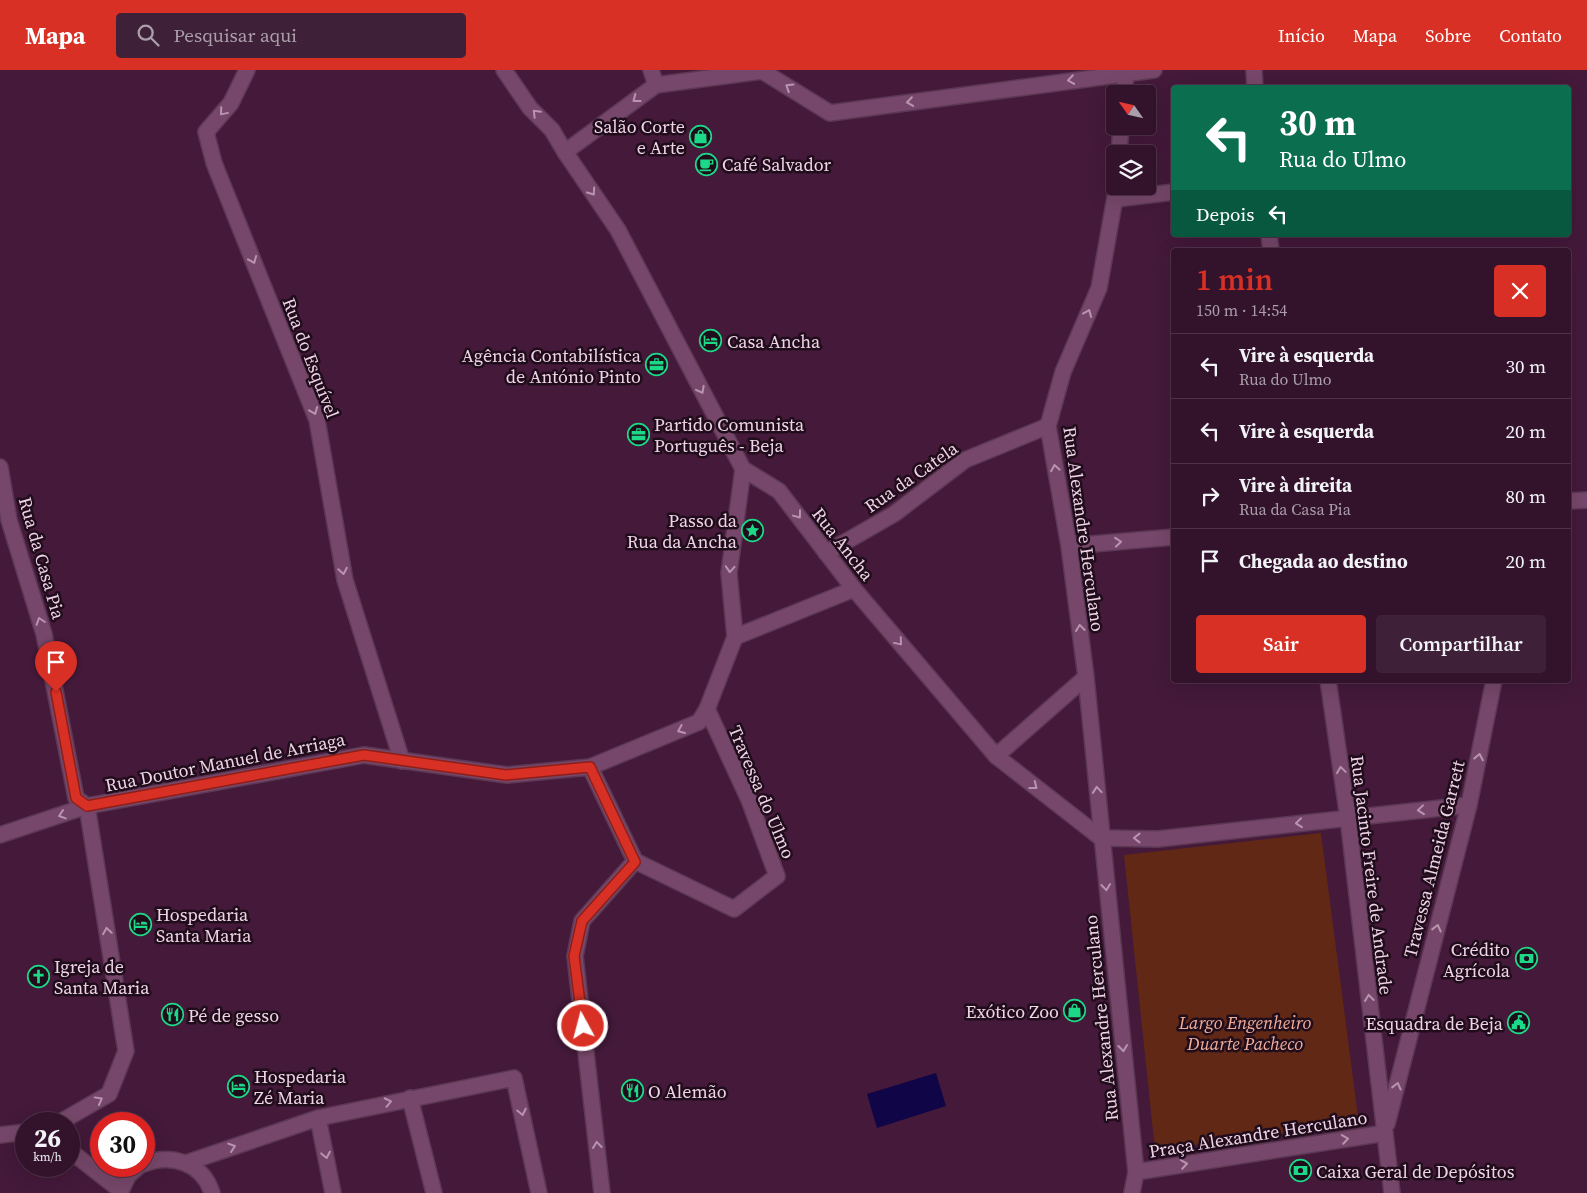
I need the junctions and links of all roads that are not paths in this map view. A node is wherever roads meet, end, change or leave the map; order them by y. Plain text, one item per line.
1 (247, 70) edge
2 (504, 70) edge
3 (650, 70) edge
4 (1154, 70) edge
5 (1254, 70) edge
6 (1126, 73) junction
7 (656, 85) junction
8 (1125, 85) edge
9 (1255, 85) edge
10 (564, 152) junction
11 (1156, 192) edge
12 (1171, 192) edge
13 (1116, 195) edge
14 (1048, 426) junction
15 (0, 467) edge
16 (743, 469) junction
17 (1587, 500) edge
18 (1571, 501) edge
19 (1171, 537) edge
20 (1069, 546) junction
21 (826, 553) junction
22 (854, 589) junction
23 (735, 637) junction
24 (1086, 678) junction
25 (1328, 683) edge
26 (1493, 683) edge
27 (707, 709) junction
28 (996, 756) junction
29 (402, 762) junction
30 (590, 767) junction
31 (1469, 805) junction
32 (87, 806) junction
33 (1348, 818) junction
34 (0, 835) edge
35 (1101, 838) junction
36 (635, 862) junction
37 (410, 1098) junction
38 (78, 1112) edge
39 (318, 1118) junction
40 (15, 1133) edge
41 (1385, 1133) junction
42 (0, 1135) edge
43 (80, 1159) edge
44 (155, 1160) edge
45 (186, 1163) junction
46 (1136, 1172) junction
47 (128, 1177) edge
48 (120, 1192) edge
49 (212, 1193) edge
50 (334, 1193) edge
51 (434, 1193) edge
52 (540, 1193) edge
53 (602, 1193) edge
54 (1132, 1193) edge
55 (1392, 1193) edge

1 -> 29 street, Rua do Esquível
10 -> 2 street
3 - 7 street
4 - 6 street
5 - 9 street
6 -> 7 street
6 - 8 street
7 -> 10 street
10 -> 16 street
11 - 12 street
14 -> 13 street, Rua Alexandre Herculano
20 -> 14 street, Rua Alexandre Herculano
14 - 21 street, Rua da Catela
32 -> 15 street, Rua da Casa Pia
16 -> 21 street, Rua Ancha
16 -> 23 street, Rua Doutor Manuel de Arriaga
17 - 18 street
20 -> 19 street
24 -> 20 street, Rua Alexandre Herculano
21 - 22 street, Rua Ancha
22 - 23 street
22 -> 28 street, Rua Ancha
23 - 27 street, Rua Doutor Manuel de Arriaga
24 - 28 street
35 -> 24 street, Rua Alexandre Herculano
33 -> 25 street, Rua Jacinto Freire de Andrade
31 -> 26 street, Travessa Almeida Garrett
27 -> 30 street, Rua Doutor Manuel de Arriaga
27 - 36 street, Travessa do Ulmo
28 -> 35 street
29 - 30 street, Rua Doutor Manuel de Arriaga
29 - 32 street, Rua Doutor Manuel de Arriaga
30 - 36 street
31 -> 33 street
41 -> 31 street, Travessa Almeida Garrett
32 -> 34 street, Rua Doutor Manuel de Arriaga
38 -> 32 street, Rua da Casa Pia
33 -> 35 street
41 -> 33 street, Rua Jacinto Freire de Andrade
35 -> 46 street, Rua Alexandre Herculano
53 -> 36 street
39 -> 37 street
37 - 51 street
37 -> 52 street
45 -> 39 street
39 -> 50 street
40 - 42 street
46 -> 41 street, Praça Alexandre Herculano
41 - 55 street, Rua Jacinto Freire de Andrade
43 - 48 street
44 - 45 street
45 - 49 street
46 - 54 street, Rua Alexandre Herculano
47 - 48 street

